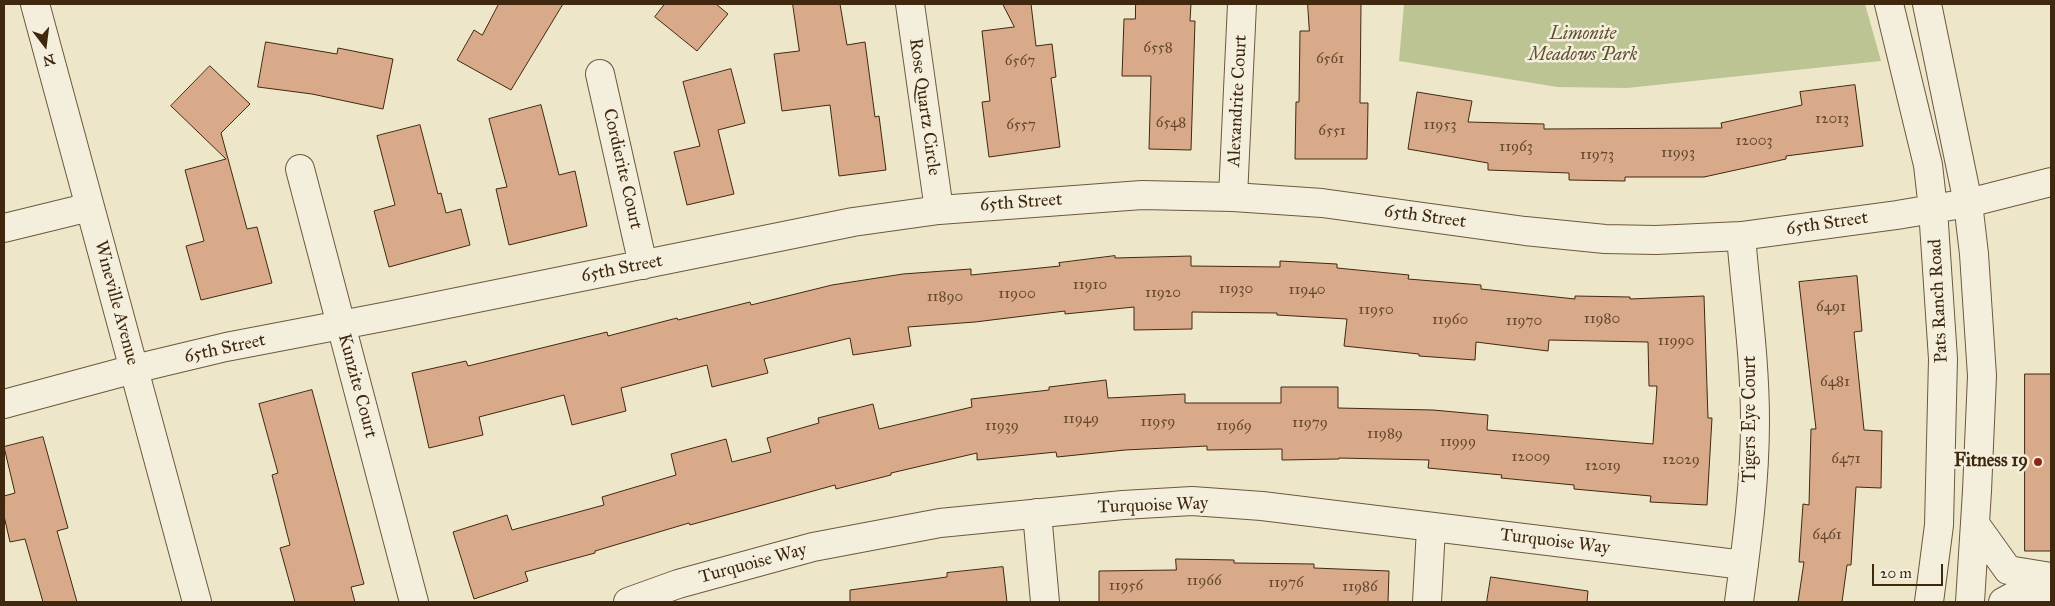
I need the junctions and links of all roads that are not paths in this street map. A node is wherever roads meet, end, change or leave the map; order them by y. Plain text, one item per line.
1 (35, 4) edge
2 (910, 4) edge
3 (1242, 4) edge
4 (1889, 4) edge
5 (1927, 4) edge
6 (600, 74) dead end
7 (300, 169) dead end
8 (2051, 182) edge
9 (1233, 197) junction
10 (1968, 203) junction
11 (90, 207) junction
12 (1933, 209) junction
13 (939, 210) junction
14 (4, 228) edge
15 (1741, 236) junction
16 (643, 265) junction
17 (342, 325) junction
18 (134, 369) junction
19 (4, 404) edge
20 (1038, 513) junction
21 (1975, 524) junction
22 (1431, 528) junction
23 (1744, 565) junction
24 (2051, 577) edge
25 (2051, 595) edge
26 (197, 602) edge
27 (414, 602) edge
28 (628, 602) edge
29 (1045, 602) edge
30 (1427, 602) edge
31 (1739, 602) edge
32 (1929, 602) edge
33 (1970, 602) edge
34 (2003, 602) edge

1 - 11 street, Wineville Avenue
2 - 13 street, Rose Quartz Circle
3 - 9 street, Alexandrite Court
4 - 12 street, Pats Ranch Road
5 - 10 street, Pats Ranch Road
6 - 16 street, Cordierite Court
7 - 17 street, Kunzite Court
8 - 10 street, 65th Street
9 - 13 street, 65th Street
9 - 15 street, 65th Street
10 - 12 street, 65th Street
10 - 21 street, Pats Ranch Road
11 - 14 street
11 - 18 street, Wineville Avenue
12 - 15 street, 65th Street
12 - 32 street, Pats Ranch Road
13 - 16 street, 65th Street
15 - 23 street, Tigers Eye Court
16 - 17 street, 65th Street
17 - 18 street, 65th Street
17 - 27 street, Kunzite Court
18 - 19 street, 65th Street
18 - 26 street, Wineville Avenue
20 - 22 street, Turquoise Way
20 - 28 street, Turquoise Way
20 - 29 street
21 - 24 street
21 - 33 street, Pats Ranch Road
22 - 23 street, Turquoise Way
22 - 30 street
23 - 31 street, Tigers Eye Court
25 - 34 street

